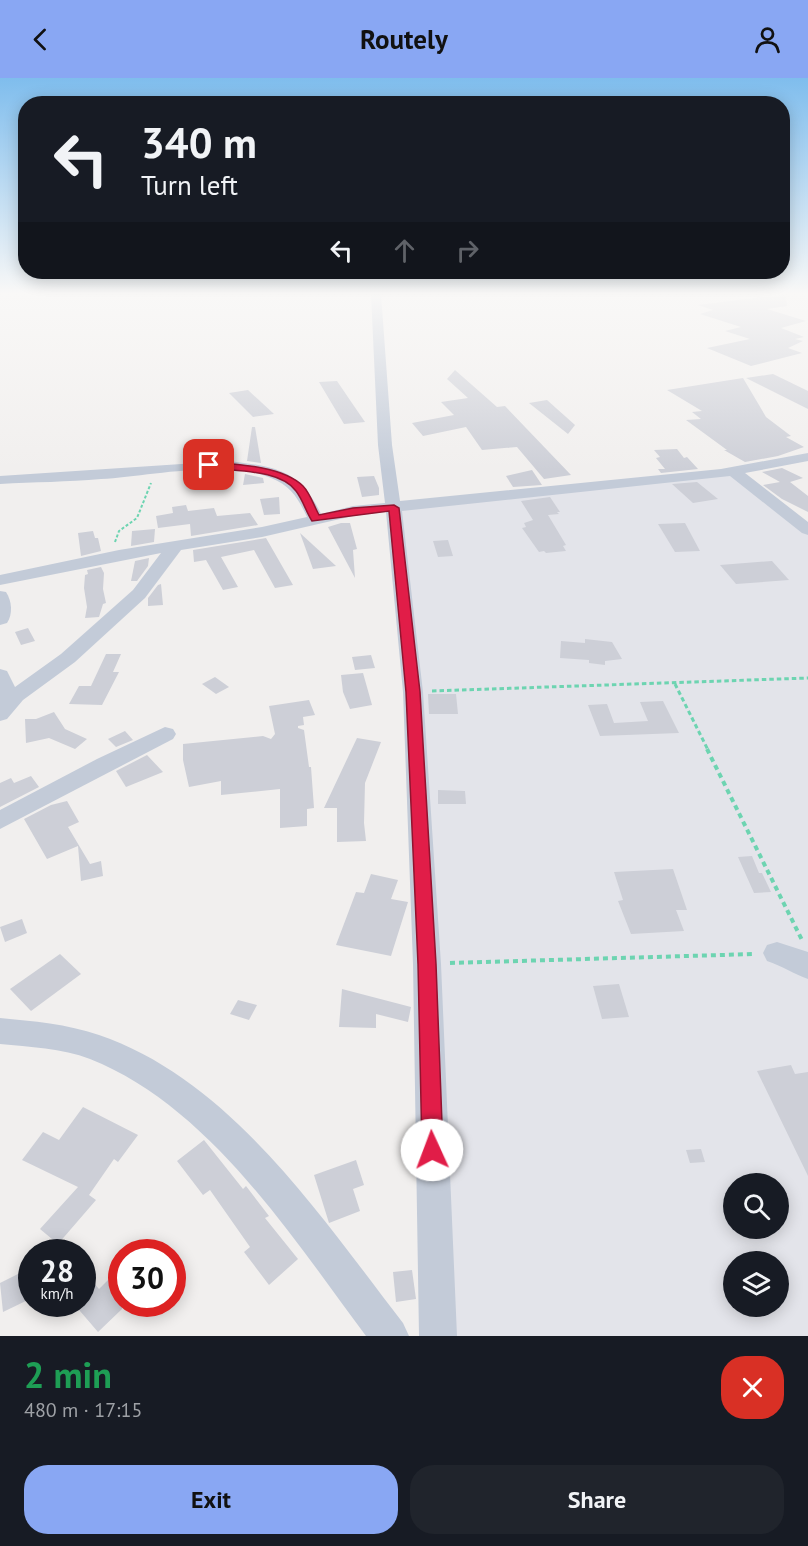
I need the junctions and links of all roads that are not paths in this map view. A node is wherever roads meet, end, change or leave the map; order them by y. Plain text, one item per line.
1 (379, 353) edge
2 (808, 457) edge
3 (734, 471) junction
4 (0, 480) edge
5 (394, 508) junction
6 (316, 519) junction
7 (808, 530) edge
8 (176, 545) junction
9 (0, 580) edge
10 (0, 596) edge
11 (0, 619) edge
12 (0, 675) edge
13 (5, 708) edge
14 (165, 734) dead end
15 (0, 822) edge
16 (777, 953) road end
17 (808, 967) edge
18 (0, 1031) edge
19 (390, 1336) edge
20 (438, 1336) edge

1 - 5 street
2 - 3 street
3 - 5 street
3 - 7 street
4 - 6 street
5 - 6 street
5 - 20 street
6 - 8 street
8 - 9 street
8 - 13 street
10 - 11 street
12 - 13 street
14 - 15 street
16 - 17 street
18 - 19 street

